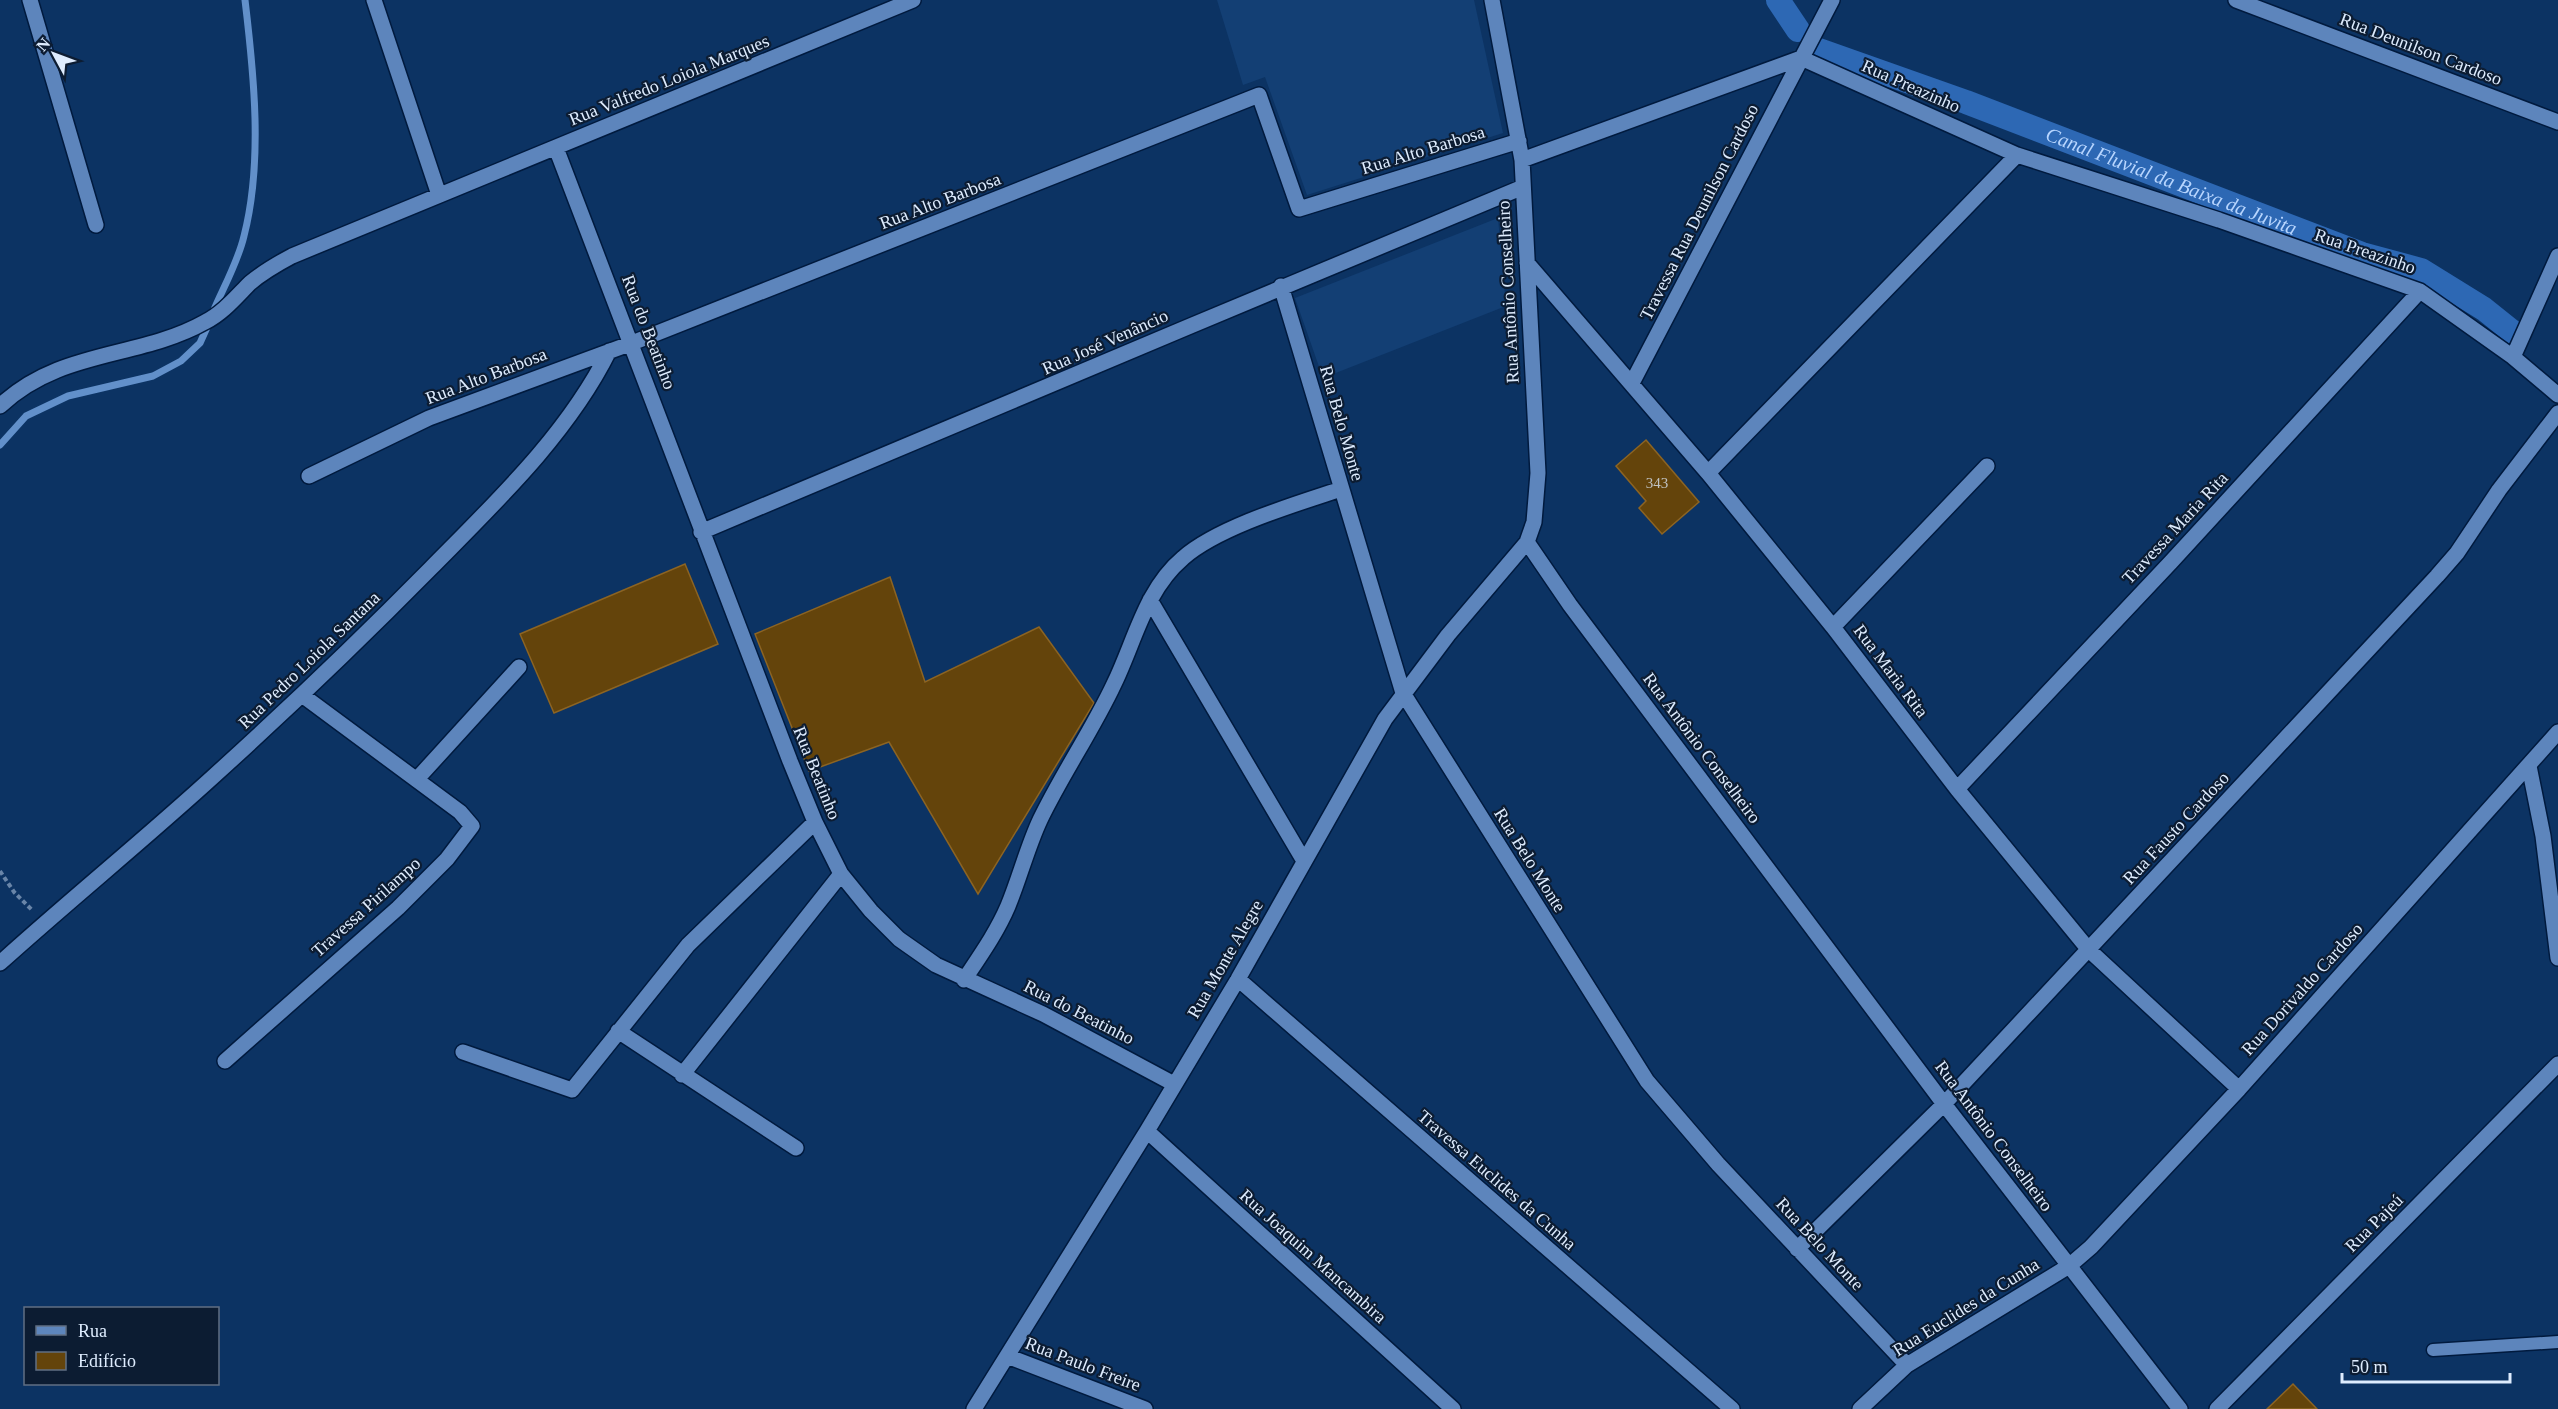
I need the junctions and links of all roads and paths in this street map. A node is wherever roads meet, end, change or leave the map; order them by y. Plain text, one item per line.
1 (30, 0) edge
2 (374, 0) edge
3 (913, 0) edge
4 (1492, 0) edge
5 (1832, 0) edge
6 (2236, 0) edge
7 (1801, 58) junction
8 (2558, 122) edge
9 (1519, 141) junction
10 (556, 148) junction
11 (2017, 155) junction
12 (1522, 160) junction
13 (1523, 187) junction
14 (439, 195) junction
15 (96, 225) dead end
16 (2558, 256) edge
17 (1527, 263) junction
18 (1281, 286) junction
19 (2420, 291) junction
20 (632, 343) junction
21 (609, 351) junction
22 (2513, 357) junction
23 (1632, 383) junction
24 (2558, 395) edge
25 (0, 406) edge
26 (2558, 413) edge
27 (1987, 466) dead end
28 (1708, 473) junction
29 (309, 476) dead end
30 (1341, 489) junction
31 (701, 532) junction
32 (1527, 542) junction
33 (1150, 600) junction
34 (1833, 627) junction
35 (519, 667) dead end
36 (1403, 693) junction
37 (302, 695) junction
38 (2558, 732) edge
39 (2529, 766) junction
40 (417, 779) junction
41 (1957, 789) junction
42 (815, 822) junction
43 (1304, 861) junction
44 (0, 871) edge
45 (841, 874) junction
46 (45, 924) junction
47 (2089, 950) junction
48 (2558, 950) edge
49 (0, 963) edge
50 (1238, 979) junction
51 (964, 980) junction
52 (618, 1031) junction
53 (463, 1052) dead end
54 (225, 1060) dead end
55 (2558, 1064) edge
56 (682, 1075) junction
57 (1174, 1084) junction
58 (2239, 1089) junction
59 (1944, 1104) junction
60 (1147, 1131) junction
61 (796, 1148) dead end
62 (1797, 1249) junction
63 (2069, 1266) junction
64 (2558, 1342) edge
65 (2433, 1350) dead end
66 (1007, 1356) junction
67 (1907, 1365) junction
68 (974, 1409) edge
69 (1145, 1409) edge
70 (1453, 1409) edge
71 (1732, 1409) edge
72 (1860, 1409) edge
73 (2180, 1409) edge
74 (2217, 1409) edge

1 - 15 street
2 - 14 street
3 - 10 street, Rua Valfredo Loiola Marques
4 - 9 street, Rua Antônio Conselheiro
5 - 7 street, Travessa Rua Deunilson Cardoso
6 - 8 street, Rua Deunilson Cardoso
7 - 11 street, Rua Preazinho
7 - 12 street
7 - 23 street, Travessa Rua Deunilson Cardoso
9 - 12 street, Rua Antônio Conselheiro
9 - 20 street, Rua Alto Barbosa
10 - 14 street, Rua Valfredo Loiola Marques
10 - 20 street, Rua do Beatinho
11 - 19 street, Rua Preazinho
11 - 28 street
12 - 13 street, Rua Antônio Conselheiro
13 - 17 street, Rua Antônio Conselheiro
13 - 18 street, Rua José Venâncio
14 - 25 street, Rua Valfredo Loiola Marques
16 - 22 street
17 - 23 street, Rua Maria Rita
17 - 32 street, Rua Antônio Conselheiro
18 - 30 street, Rua Belo Monte
18 - 31 street, Rua José Venâncio
19 - 22 street, Rua Preazinho
19 - 41 street, Travessa Maria Rita
20 - 21 street, Rua Alto Barbosa
20 - 31 street, Rua do Beatinho
21 - 29 street, Rua Alto Barbosa
21 - 37 street, Rua Pedro Loiola Santana
22 - 24 street, Rua Preazinho
23 - 28 street, Rua Maria Rita
26 - 47 street, Rua Fausto Cardoso
27 - 34 street
28 - 34 street, Rua Maria Rita
30 - 33 street
30 - 36 street, Rua Belo Monte
31 - 42 street, Rua Beatinho
32 - 36 street, Rua Monte Alegre
32 - 59 street, Rua Antônio Conselheiro
33 - 43 street
33 - 51 street
34 - 41 street, Rua Maria Rita
35 - 40 street
36 - 43 street, Rua Monte Alegre
36 - 62 street, Rua Belo Monte
37 - 40 street, Travessa Pirilampo
37 - 46 street, Rua Pedro Loiola Santana
38 - 39 street, Rua Dorivaldo Cardoso
39 - 48 street
39 - 58 street, Rua Dorivaldo Cardoso
40 - 54 street, Travessa Pirilampo
41 - 47 street, Rua Maria Rita
42 - 45 street, Rua Beatinho
42 - 52 street
43 - 50 street, Rua Monte Alegre
44 - 46 path
45 - 51 street, Rua Beatinho
45 - 56 street
46 - 49 street, Rua Pedro Loiola Santana
47 - 58 street, Rua Maria Rita
47 - 59 street, Rua Fausto Cardoso
50 - 57 street, Rua Monte Alegre
50 - 71 street, Travessa Euclides da Cunha
51 - 57 street, Rua do Beatinho
52 - 53 street
52 - 56 street
55 - 74 street, Rua Pajeú
56 - 61 street
57 - 60 street, Rua Monte Alegre
58 - 63 street, Rua Dorivaldo Cardoso
59 - 62 street, Rua Fausto Cardoso
59 - 63 street, Rua Antônio Conselheiro
60 - 66 street, Rua Monte Alegre
60 - 70 street, Rua Joaquim Mancambira
62 - 67 street, Rua Belo Monte
63 - 67 street, Rua Euclides da Cunha
63 - 73 street, Rua Antônio Conselheiro
64 - 65 lane
66 - 68 street, Rua Monte Alegre
66 - 69 street, Rua Paulo Freire
67 - 72 street, Rua Euclides da Cunha

